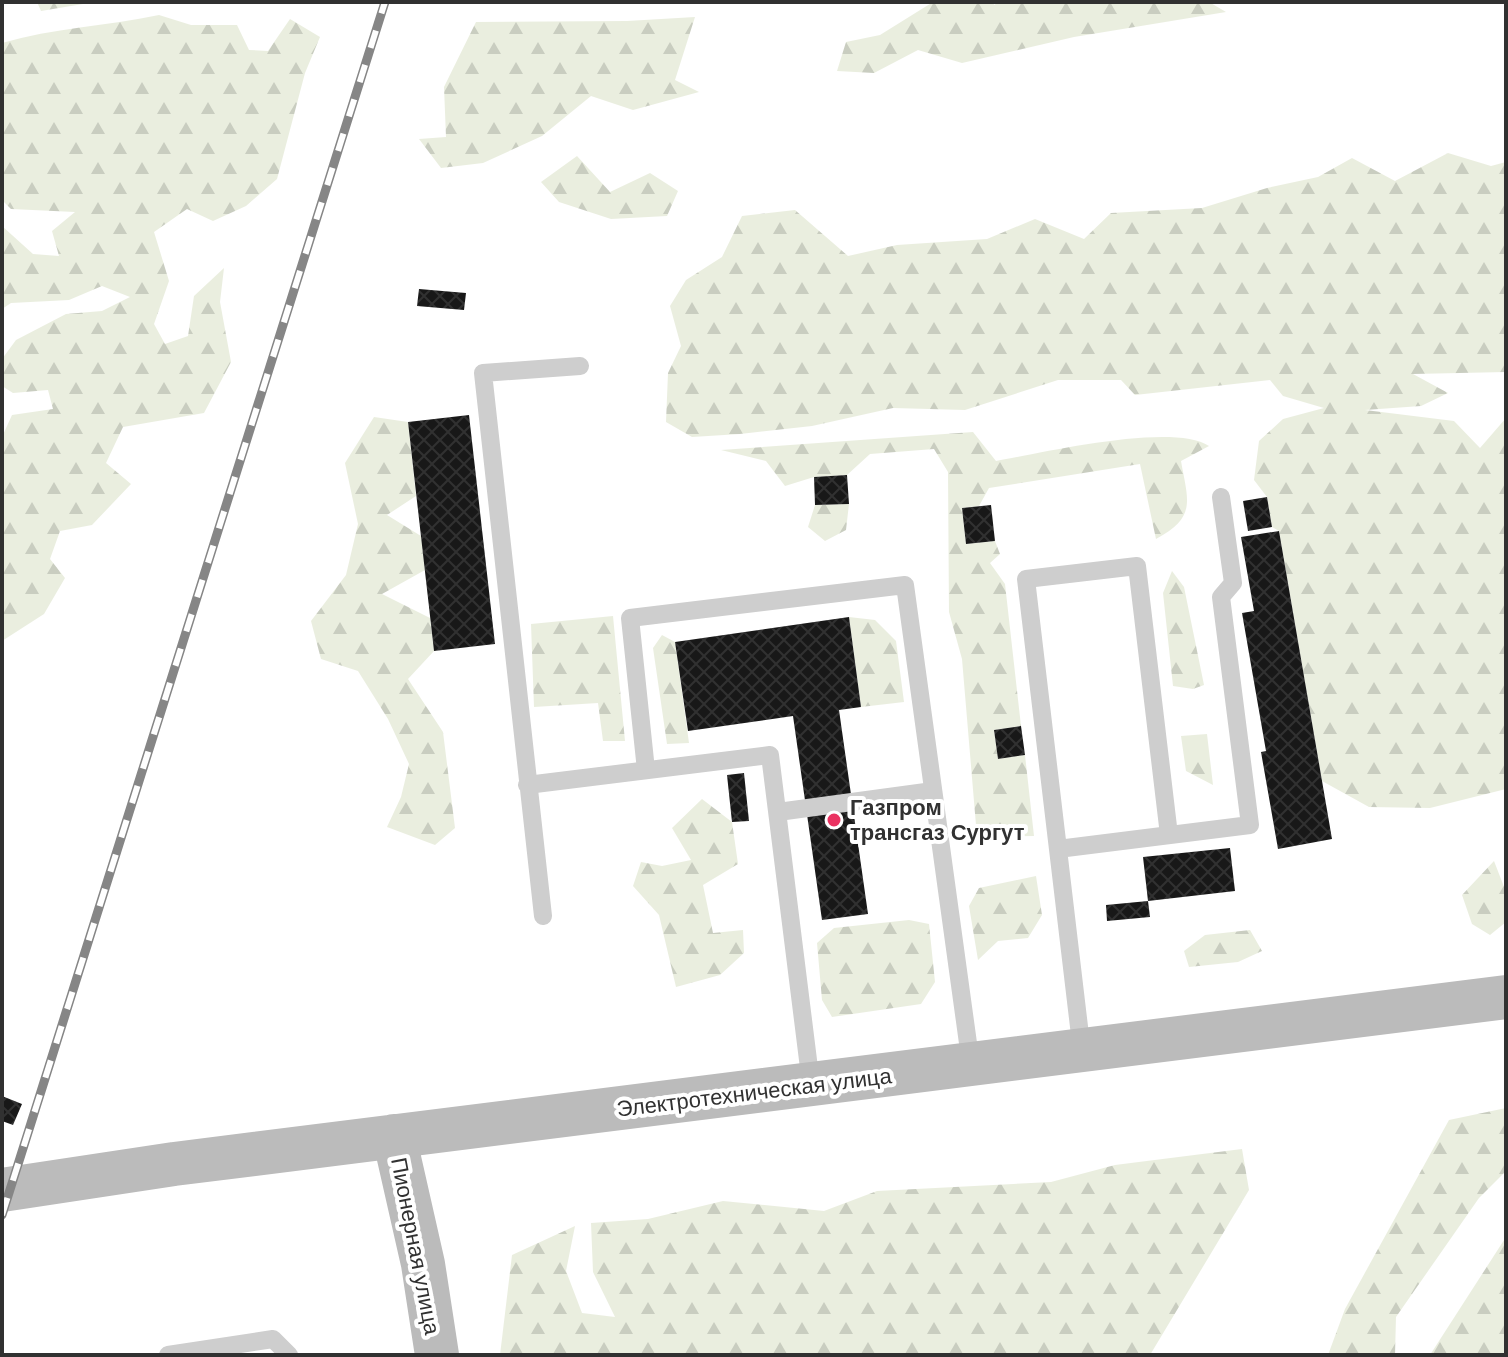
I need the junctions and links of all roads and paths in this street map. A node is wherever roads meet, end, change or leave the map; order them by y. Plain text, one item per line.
1 (580, 366) dead end
2 (1221, 497) dead end
3 (646, 770) junction
4 (527, 785) junction
5 (933, 791) junction
6 (778, 812) junction
7 (1169, 835) junction
8 (1058, 849) junction
9 (543, 916) dead end
10 (1506, 997) edge
11 (1082, 1052) junction
12 (971, 1065) junction
13 (811, 1085) junction
14 (394, 1136) junction
15 (2, 1190) edge
16 (168, 1355) edge
17 (289, 1355) edge
18 (437, 1355) edge

1 - 4 lane
2 - 7 lane
3 - 4 lane
3 - 5 lane
3 - 6 lane
4 - 9 lane
5 - 6 lane
5 - 12 lane
6 - 13 lane
7 - 8 lane
7 - 8 lane
8 - 11 lane
10 - 11 main road, Электротехническая улица
11 - 12 main road, Электротехническая улица
12 - 13 main road, Электротехническая улица
13 - 14 main road, Электротехническая улица
14 - 15 main road, Электротехническая улица
14 - 18 main road, Пионерная улица
16 - 17 lane

